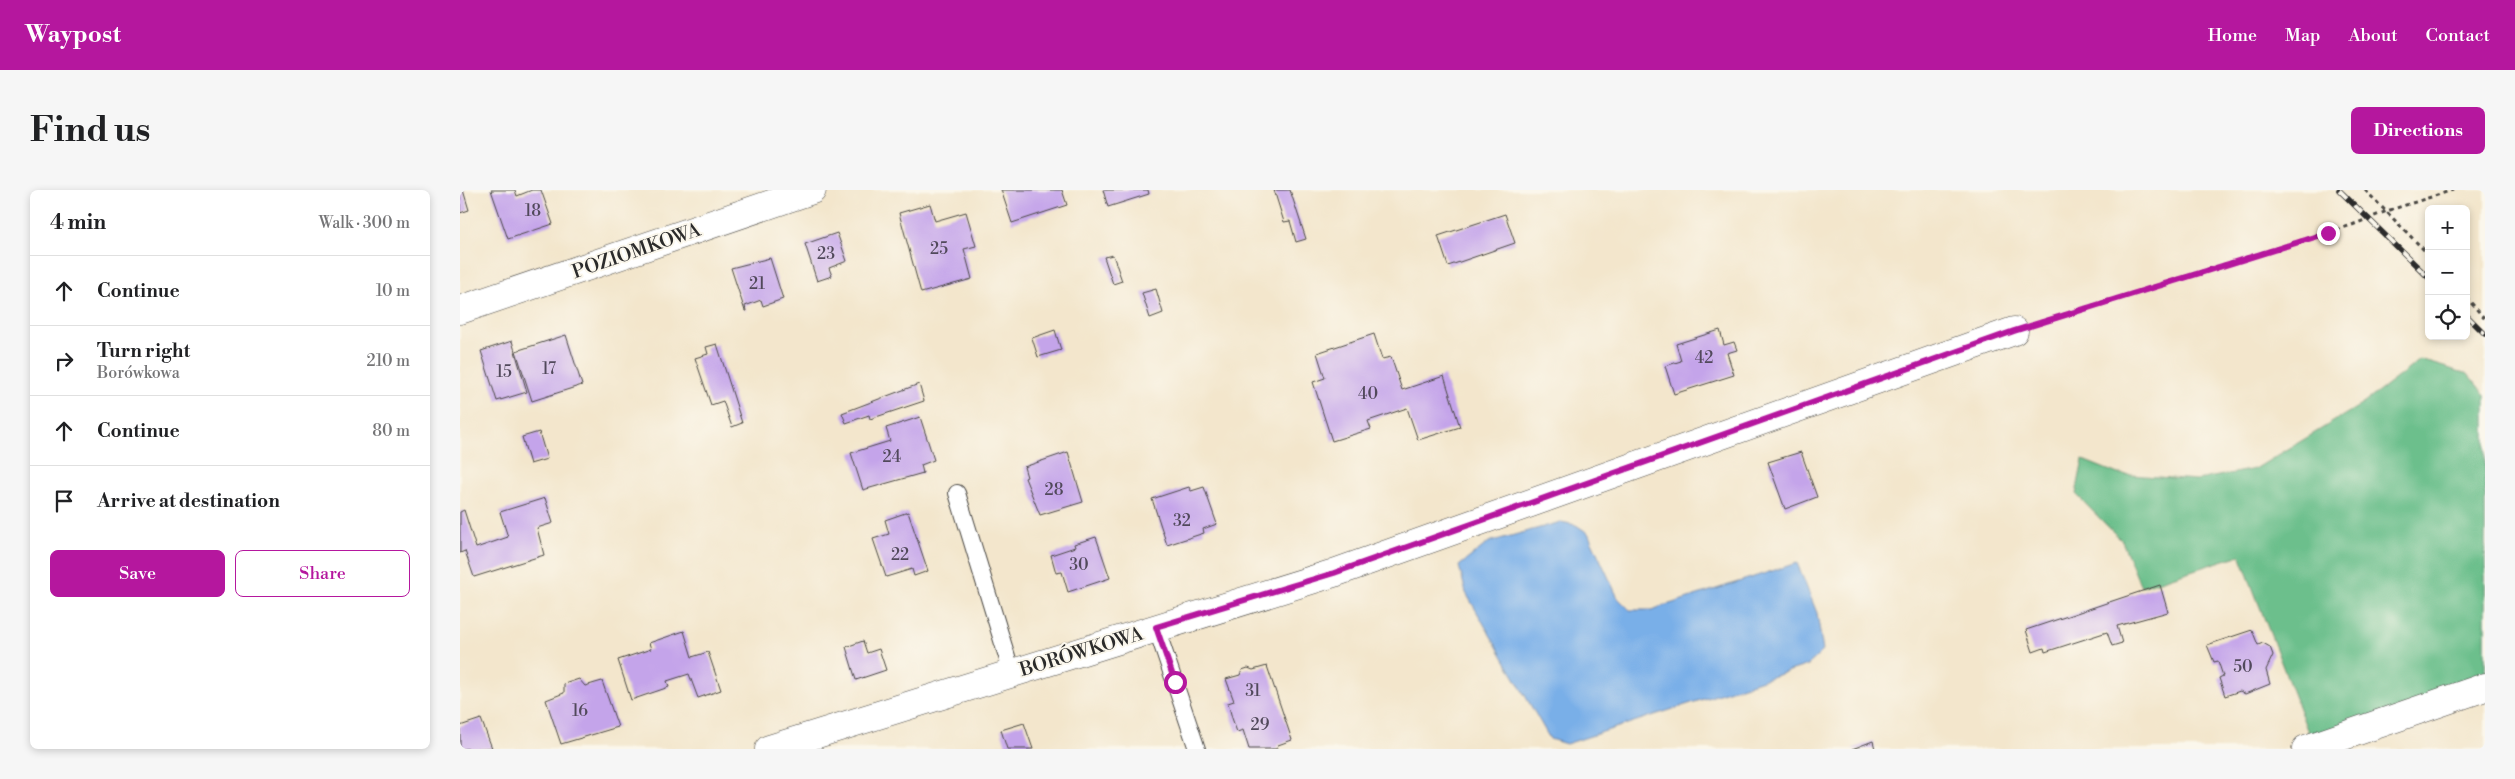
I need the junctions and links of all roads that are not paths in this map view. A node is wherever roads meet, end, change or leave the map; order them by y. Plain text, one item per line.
1 (812, 190) edge
2 (460, 310) edge
3 (2014, 331) road end
4 (957, 493) dead end
5 (1156, 627) junction
6 (1012, 672) junction
7 (2485, 687) edge
8 (770, 749) edge
9 (1197, 749) edge
10 (2306, 749) edge

1 - 2 street, POZIOMKOWA
3 - 5 street, BORÓWKOWA
4 - 6 lane
5 - 6 street, BORÓWKOWA
5 - 9 lane
6 - 8 street, BORÓWKOWA
7 - 10 street

